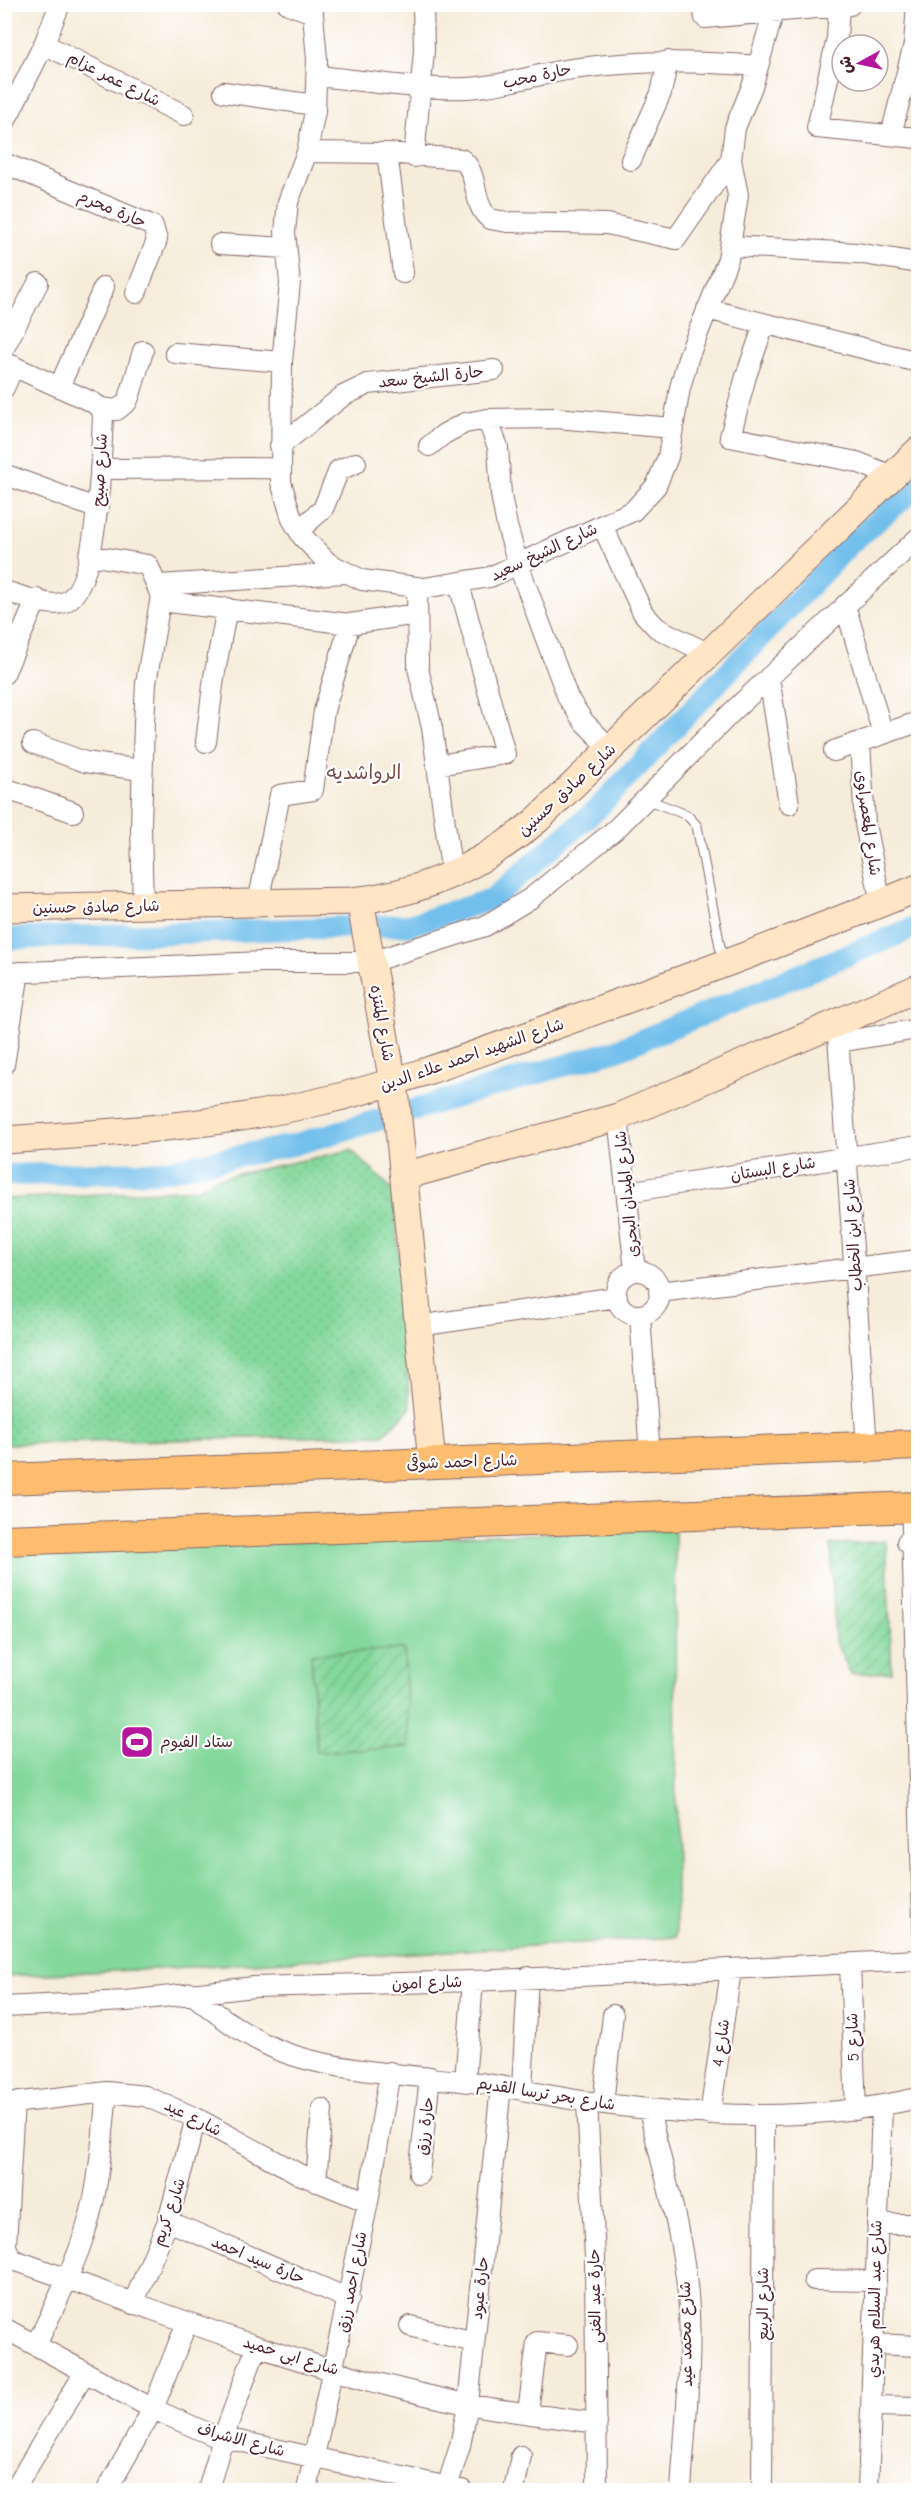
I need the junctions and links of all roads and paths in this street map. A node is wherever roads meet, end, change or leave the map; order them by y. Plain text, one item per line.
1 (60, 4) edge
2 (288, 4) edge
3 (423, 4) edge
4 (703, 4) edge
5 (917, 4) edge
6 (845, 5) edge
7 (813, 6) edge
8 (312, 9) edge
9 (773, 14) junction
10 (44, 44) junction
11 (668, 61) junction
12 (758, 66) junction
13 (317, 76) junction
14 (421, 86) junction
15 (13, 89) edge
16 (224, 92) dead end
17 (315, 105) junction
18 (184, 115) dead end
19 (4, 124) edge
20 (891, 135) junction
21 (918, 138) edge
22 (307, 152) junction
23 (387, 153) junction
24 (414, 157) junction
25 (631, 160) dead end
26 (730, 160) junction
27 (4, 163) edge
28 (220, 244) dead end
29 (731, 246) junction
30 (286, 248) junction
31 (918, 263) edge
32 (403, 273) dead end
33 (38, 283) dead end
34 (104, 287) dead end
35 (136, 293) dead end
36 (707, 309) junction
37 (764, 325) junction
38 (4, 348) edge
39 (143, 351) dead end
40 (175, 353) dead end
41 (282, 362) junction
42 (918, 362) edge
43 (9, 364) edge
44 (494, 370) dead end
45 (59, 387) junction
46 (4, 388) edge
47 (101, 408) junction
48 (487, 419) junction
49 (673, 428) junction
50 (280, 446) junction
51 (429, 446) dead end
52 (918, 451) edge
53 (356, 464) dead end
54 (280, 468) junction
55 (100, 469) junction
56 (4, 474) edge
57 (892, 476) junction
58 (98, 509) junction
59 (602, 525) junction
60 (299, 530) junction
61 (918, 540) edge
62 (89, 555) junction
63 (518, 564) junction
64 (345, 573) junction
65 (459, 584) junction
66 (417, 588) junction
67 (4, 591) edge
68 (160, 593) junction
69 (37, 599) junction
70 (845, 605) junction
71 (227, 608) junction
72 (417, 614) junction
73 (351, 624) junction
74 (709, 654) junction
75 (4, 674) edge
76 (769, 677) junction
77 (918, 722) edge
78 (883, 734) junction
79 (206, 742) dead end
80 (33, 743) dead end
81 (860, 743) junction
82 (611, 749) junction
83 (834, 752) dead end
84 (438, 765) junction
85 (141, 770) junction
86 (4, 788) edge
87 (646, 799) junction
88 (789, 804) dead end
89 (73, 812) dead end
90 (452, 875) junction
91 (918, 888) edge
92 (258, 903) junction
93 (881, 903) junction
94 (143, 906) junction
95 (361, 906) junction
96 (4, 908) edge
97 (369, 953) junction
98 (723, 964) junction
99 (12, 973) edge
100 (918, 988) edge
101 (918, 1029) edge
102 (838, 1032) junction
103 (4, 1065) edge
104 (395, 1091) junction
105 (618, 1117) junction
106 (4, 1140) edge
107 (918, 1146) edge
108 (848, 1157) junction
109 (403, 1170) junction
110 (627, 1192) junction
111 (918, 1260) edge
112 (855, 1266) junction
113 (635, 1272) junction
114 (659, 1292) junction
115 (616, 1297) junction
116 (640, 1315) junction
117 (418, 1326) junction
118 (918, 1445) edge
119 (867, 1447) junction
120 (650, 1456) junction
121 (432, 1463) junction
122 (4, 1479) edge
123 (912, 1507) edge
124 (4, 1540) edge
125 (913, 1542) edge
126 (918, 1940) edge
127 (918, 1960) edge
128 (850, 1964) junction
129 (731, 1970) junction
130 (528, 1977) junction
131 (472, 1982) junction
132 (191, 1993) junction
133 (4, 2007) edge
134 (613, 2015) dead end
135 (390, 2072) junction
136 (430, 2077) junction
137 (465, 2082) junction
138 (501, 2086) junction
139 (522, 2088) junction
140 (106, 2092) junction
141 (918, 2098) edge
142 (9, 2103) edge
143 (595, 2103) junction
144 (882, 2106) junction
145 (322, 2109) dead end
146 (649, 2110) junction
147 (856, 2110) junction
148 (710, 2115) junction
149 (764, 2117) junction
150 (196, 2118) junction
151 (419, 2174) dead end
152 (316, 2182) junction
153 (368, 2202) junction
154 (168, 2221) junction
155 (877, 2224) junction
156 (918, 2224) edge
157 (6, 2241) edge
158 (67, 2278) junction
159 (814, 2280) dead end
160 (876, 2281) junction
161 (349, 2299) junction
162 (133, 2304) junction
163 (187, 2322) junction
164 (410, 2326) dead end
165 (7, 2336) edge
166 (474, 2342) junction
167 (875, 2344) junction
168 (36, 2345) junction
169 (568, 2345) dead end
170 (257, 2346) junction
171 (918, 2346) edge
172 (334, 2370) junction
173 (85, 2372) junction
174 (468, 2404) junction
175 (872, 2406) junction
176 (918, 2407) edge
177 (153, 2409) junction
178 (528, 2413) junction
179 (597, 2423) junction
180 (223, 2438) junction
181 (521, 2456) dead end
182 (315, 2459) junction
183 (417, 2486) edge
184 (454, 2489) edge
185 (14, 2490) edge
186 (107, 2490) edge
187 (208, 2490) edge
188 (307, 2490) edge
189 (514, 2490) edge
190 (597, 2490) edge
191 (681, 2490) edge
192 (762, 2490) edge
193 (868, 2490) edge

1 - 10 street
2 - 8 street
3 - 14 street
4 - 9 street
5 - 20 street
6 - 7 street
6 - 20 street
7 - 9 street
8 - 13 street, شارع الشيخ سعيد
9 - 12 street, شارع الشيخ سعيد
10 - 15 street
10 - 18 street, شارع عمر عزام
11 - 12 street, حارة محب
11 - 14 street, حارة محب
11 - 25 street
12 - 26 street, شارع الشيخ سعيد
13 - 14 street, حارة محب
13 - 17 street, شارع الشيخ سعيد
14 - 24 street
15 - 19 street
16 - 17 street
17 - 22 street, شارع الشيخ سعيد
20 - 21 street
22 - 23 street
22 - 30 street, شارع الشيخ سعيد
23 - 24 street
23 - 32 street
24 - 26 street
26 - 29 street, شارع الشيخ سعيد
27 - 35 street, حارة محرم
28 - 30 street
29 - 31 street
29 - 36 street, شارع الشيخ سعيد
30 - 41 street, شارع الشيخ سعيد
33 - 38 street
34 - 45 street
36 - 37 street
36 - 49 street, شارع الشيخ سعيد
37 - 42 street
37 - 57 street
39 - 47 street
40 - 41 street
41 - 50 street, شارع الشيخ سعيد
43 - 45 street
43 - 46 street
44 - 50 street, حارة الشيخ سعد
45 - 47 street
47 - 55 street, شارع صبيح
48 - 49 street
48 - 51 street
48 - 63 street
49 - 59 street, شارع الشيخ سعيد
50 - 54 street, شارع الشيخ سعيد
52 - 57 street, شارع صادق حسنين
53 - 60 street
54 - 55 street
54 - 60 street, شارع الشيخ سعيد
55 - 58 street, شارع صبيح
56 - 58 street
57 - 74 street, شارع صادق حسنين
58 - 62 street, شارع صبيح
59 - 63 street, شارع الشيخ سعيد
59 - 74 street
60 - 64 street, شارع الشيخ سعيد
61 - 70 street
62 - 68 street
62 - 69 street, شارع صبيح
63 - 65 street, شارع الشيخ سعيد
63 - 82 street
64 - 66 street, شارع الشيخ سعيد
64 - 68 street
65 - 66 street, شارع الشيخ سعيد
65 - 84 street
66 - 72 street
67 - 69 street, شارع صبيح
68 - 71 street
68 - 85 street
69 - 75 street
70 - 76 street
70 - 78 street
71 - 73 street
71 - 79 street
72 - 73 street
72 - 84 street
73 - 92 street
74 - 82 street, شارع صادق حسنين
76 - 87 street
76 - 88 street
77 - 78 street
78 - 81 street
80 - 85 street
81 - 83 street
81 - 93 street, شارع المعصراوى
82 - 90 street, شارع صادق حسنين
84 - 90 street
85 - 94 street
86 - 89 street
87 - 97 street
87 - 98 lane
90 - 95 street, شارع صادق حسنين
91 - 93 street, شارع الشهيد احمد علاء الدين
92 - 94 street, شارع صادق حسنين
92 - 95 street, شارع صادق حسنين
93 - 98 street, شارع الشهيد احمد علاء الدين
94 - 96 street, شارع صادق حسنين
95 - 97 street, شارع المنتزه
97 - 99 street
97 - 104 street, شارع المنتزه
98 - 104 street, شارع الشهيد احمد علاء الدين
99 - 103 street
100 - 102 street
101 - 102 street
102 - 105 street
102 - 108 street, شارع ابن الخطاب
104 - 106 street, شارع الشهيد احمد علاء الدين
104 - 109 street, شارع المنتزه
105 - 109 street
105 - 110 street, شارع الميدان البحرى
107 - 108 street, شارع البستان
108 - 110 street, شارع البستان
108 - 112 street, شارع ابن الخطاب
109 - 117 street, شارع المنتزه
110 - 113 street, شارع الميدان البحرى
111 - 112 street
112 - 114 street
112 - 119 street, شارع ابن الخطاب
113 - 114 street
113 - 115 street
114 - 116 street
115 - 116 street
115 - 117 street
116 - 120 street
117 - 121 street, شارع المنتزه
118 - 119 main road, شارع احمد شوقى
119 - 120 main road, شارع احمد شوقى
120 - 121 main road, شارع احمد شوقى
121 - 122 main road, شارع احمد شوقى
123 - 124 main road
123 - 125 lane
125 - 126 lane
127 - 128 street, شارع امون
128 - 129 street, شارع امون
128 - 147 street, شارع 5
129 - 130 street, شارع امون
129 - 148 street, شارع 4
130 - 131 street, شارع امون
130 - 139 street
131 - 132 street, شارع امون
131 - 137 street
132 - 133 street, شارع امون
132 - 135 street, شارع بحر ترسا القديم
134 - 143 street, حارة عبد الغنى
135 - 136 street, شارع بحر ترسا القديم
135 - 153 street, شارع احمد رزق
136 - 137 street, شارع بحر ترسا القديم
136 - 151 street, حارة رزق
137 - 138 street, شارع بحر ترسا القديم
138 - 139 street, شارع بحر ترسا القديم
138 - 166 street, حارة عبود
139 - 143 street, شارع بحر ترسا القديم
140 - 142 street, شارع عيد
140 - 150 street, شارع عيد
140 - 158 street
141 - 144 street, شارع بحر ترسا القديم
142 - 157 street
143 - 146 street, شارع بحر ترسا القديم
143 - 179 street, حارة عبد الغنى
144 - 147 street, شارع بحر ترسا القديم
144 - 155 street, شارع عبد السلام هريدي
145 - 152 street
146 - 148 street, شارع بحر ترسا القديم
146 - 191 street, شارع محمد عيد
147 - 149 street, شارع بحر ترسا القديم
148 - 149 street, شارع بحر ترسا القديم
149 - 192 street, شارع الربيع
150 - 152 street, شارع عيد
150 - 154 street, شارع كريم
152 - 153 street, شارع عيد
153 - 161 street, شارع احمد رزق
154 - 161 street, حارة سيد احمد
154 - 162 street, شارع كريم
155 - 156 street
155 - 160 street, شارع عبد السلام هريدي
157 - 158 street, شارع ابى حميد
158 - 162 street, شارع ابى حميد
158 - 168 street
159 - 160 street
160 - 167 street, شارع عبد السلام هريدي
161 - 172 street, شارع احمد رزق
162 - 163 street, شارع ابى حميد
163 - 170 street, شارع ابى حميد
163 - 177 street
164 - 166 street
165 - 168 street, شارع الاشراف
166 - 174 street, حارة عبود
167 - 171 street
167 - 175 street, شارع عبد السلام هريدي
168 - 173 street, شارع الاشراف
169 - 178 street
170 - 172 street, شارع ابى حميد
170 - 180 street
172 - 174 street, شارع ابى حميد
172 - 182 street, شارع احمد رزق
173 - 177 street, شارع الاشراف
173 - 185 street
174 - 178 street, شارع ابى حميد
174 - 184 street, حارة عبود
175 - 176 street
175 - 193 street, شارع عبد السلام هريدي
177 - 180 street, شارع الاشراف
177 - 186 street
178 - 179 street, شارع ابى حميد
179 - 190 street, حارة عبد الغنى
180 - 182 street, شارع الاشراف
180 - 187 street
181 - 189 street
182 - 183 street, شارع الاشراف
182 - 188 street, شارع احمد رزق
183 - 184 street, شارع الاشراف

